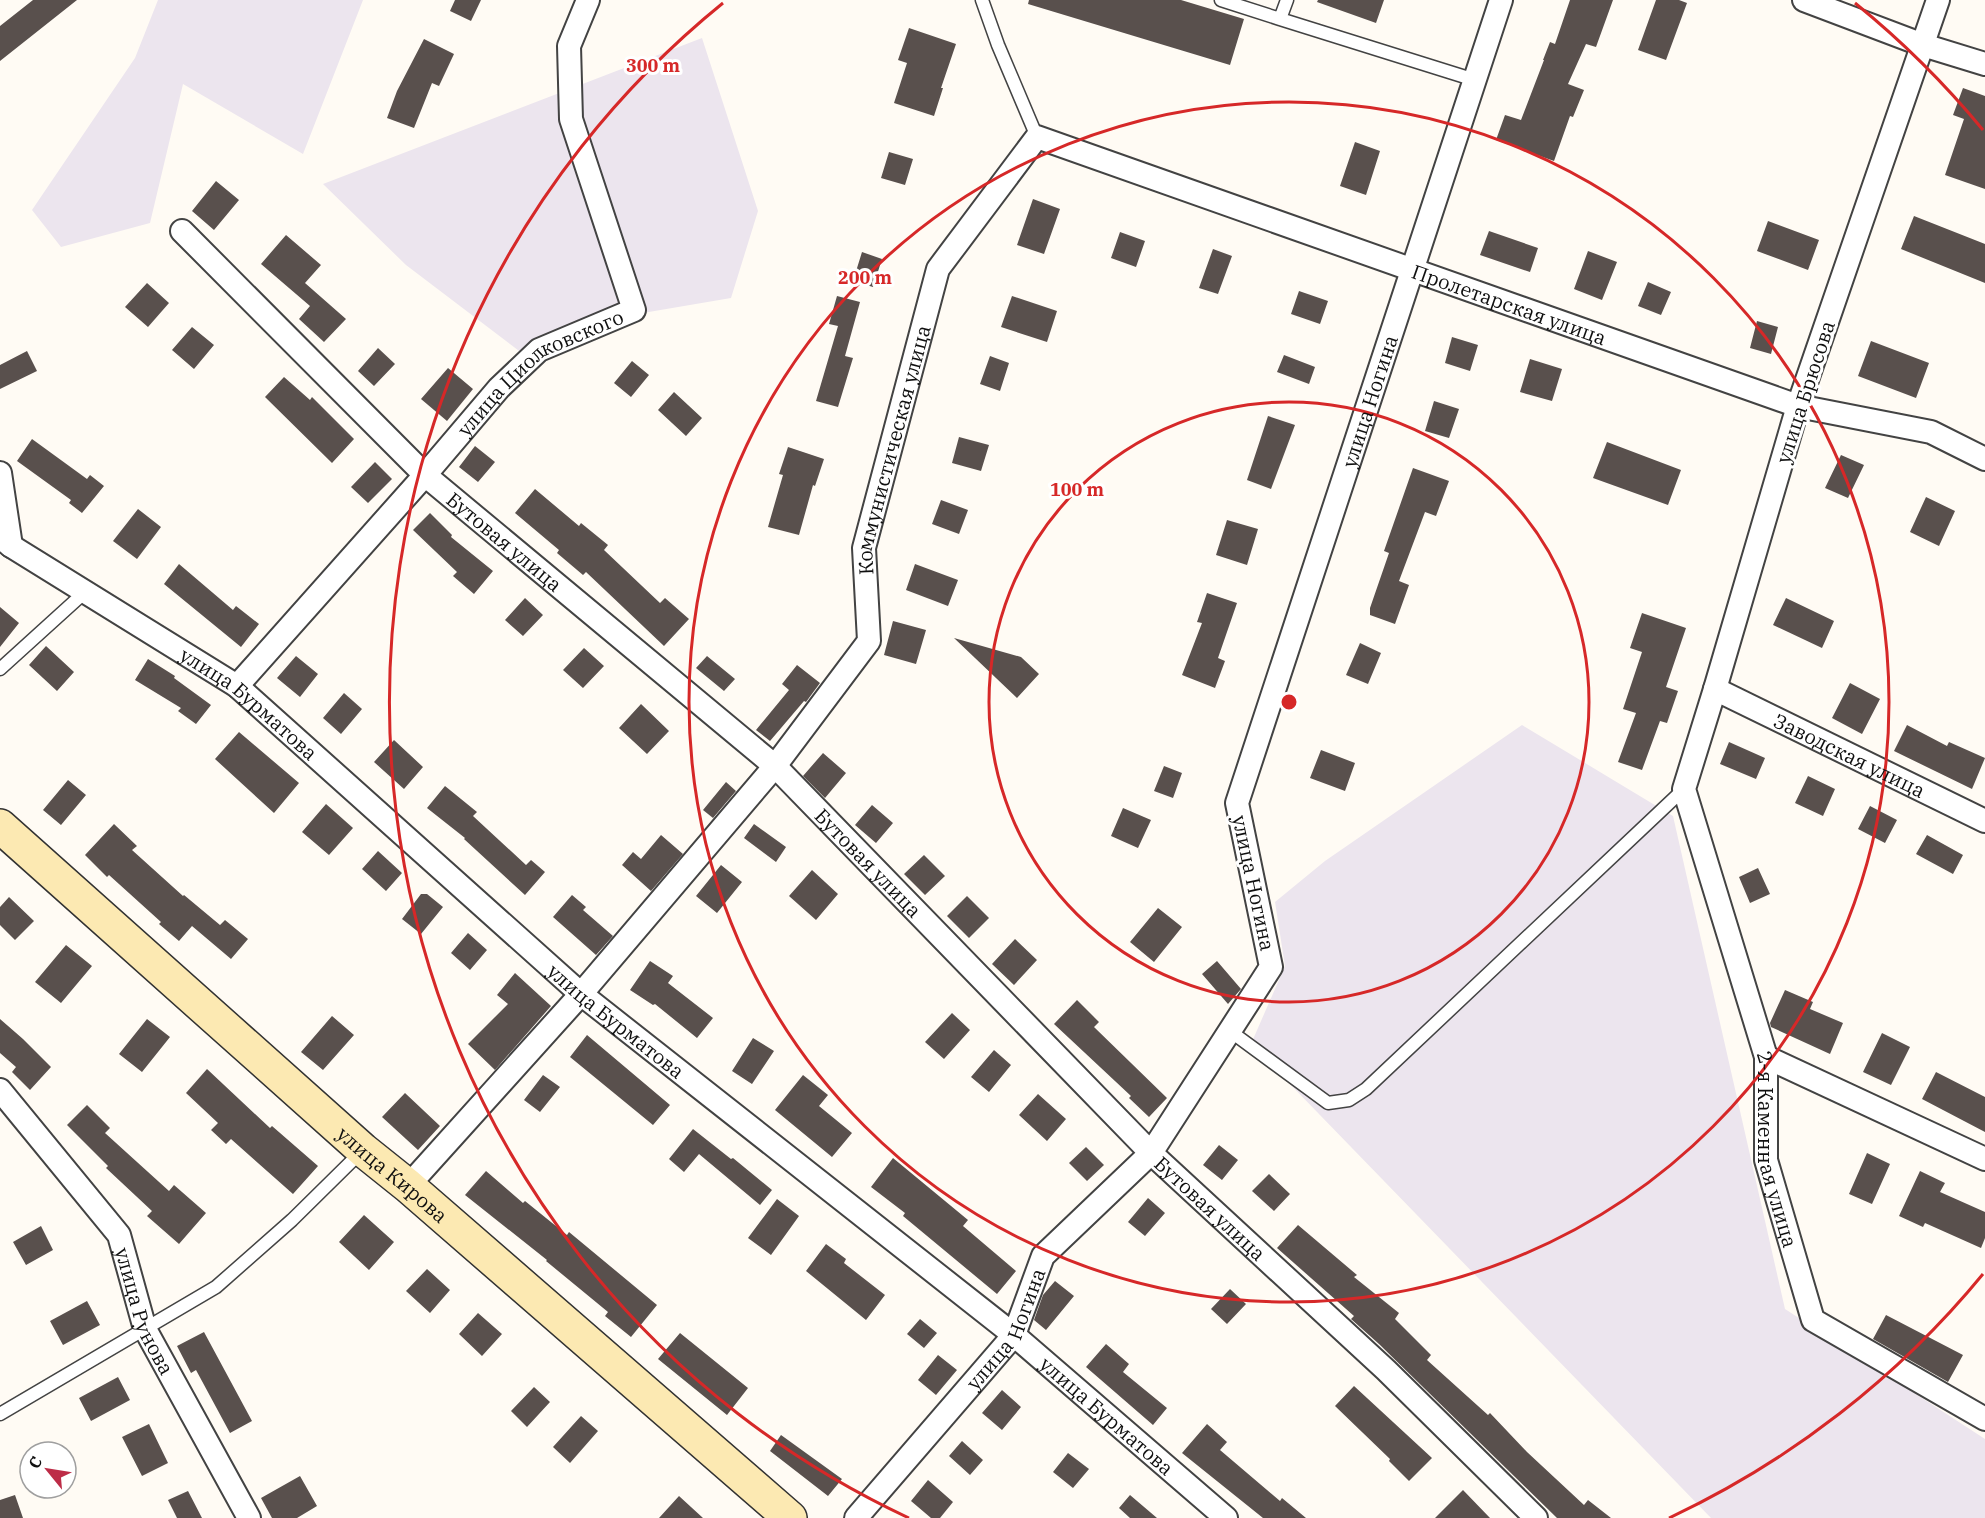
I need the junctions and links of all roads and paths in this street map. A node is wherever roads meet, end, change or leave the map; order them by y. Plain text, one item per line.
1 (588, 0) edge
2 (982, 0) edge
3 (1221, 0) edge
4 (1287, 0) edge
5 (1500, 0) edge
6 (1804, 0) edge
7 (1938, 0) edge
8 (1280, 19) junction
9 (1923, 45) junction
10 (1985, 64) edge
11 (1474, 80) junction
12 (1036, 137) junction
13 (182, 231) dead end
14 (1413, 270) junction
15 (1798, 406) junction
16 (1985, 459) edge
17 (0, 473) edge
18 (425, 475) junction
19 (6, 542) edge
20 (85, 592) junction
21 (0, 669) edge
22 (237, 687) junction
23 (1715, 689) junction
24 (775, 766) junction
25 (1684, 789) junction
26 (1985, 820) edge
27 (0, 826) edge
28 (580, 994) junction
29 (1230, 1031) junction
30 (1766, 1057) junction
31 (0, 1090) edge
32 (363, 1150) junction
33 (1151, 1153) junction
34 (1985, 1159) edge
35 (408, 1186) junction
36 (145, 1329) junction
37 (1014, 1335) junction
38 (0, 1414) edge
39 (1985, 1419) edge
40 (249, 1518) edge
41 (790, 1518) edge
42 (856, 1518) edge
43 (1226, 1518) edge
44 (1536, 1518) edge

1 - 18 street, улица Циолковского
2 - 12 lane
3 - 8 lane
4 - 8 lane
5 - 11 street, улица Ногина
6 - 9 street
7 - 9 street, улица Брюсова
8 - 11 lane
9 - 10 street
9 - 15 street, улица Брюсова
11 - 14 street, улица Ногина
12 - 14 street, Пролетарская улица
12 - 24 street, Коммунистическая улица
13 - 18 street, Бутовая улица
14 - 15 street, Пролетарская улица
14 - 29 street, улица Ногина
15 - 16 street, Пролетарская улица
15 - 23 street, улица Брюсова
17 - 19 street
18 - 22 street, улица Циолковского
18 - 24 street, Бутовая улица
19 - 20 street, улица Бурматова
20 - 21 lane
20 - 22 street, улица Бурматова
22 - 28 street, улица Бурматова
23 - 25 street, улица Брюсова
23 - 26 street, Заводская улица
24 - 28 street, Коммунистическая улица
24 - 33 street, Бутовая улица
25 - 29 lane
25 - 30 street, 2-я Каменная улица
27 - 32 main road, улица Кирова
28 - 35 street, Коммунистическая улица
28 - 37 street, улица Бурматова
29 - 33 street, улица Ногина
30 - 34 street
30 - 39 street, 2-я Каменная улица
31 - 36 street, улица Рунова
32 - 35 main road, улица Кирова
32 - 36 lane
33 - 37 street, улица Ногина
33 - 44 street, Бутовая улица
35 - 41 main road, улица Кирова
36 - 38 lane
36 - 40 street, улица Рунова
37 - 42 street, улица Ногина
37 - 43 street, улица Бурматова

